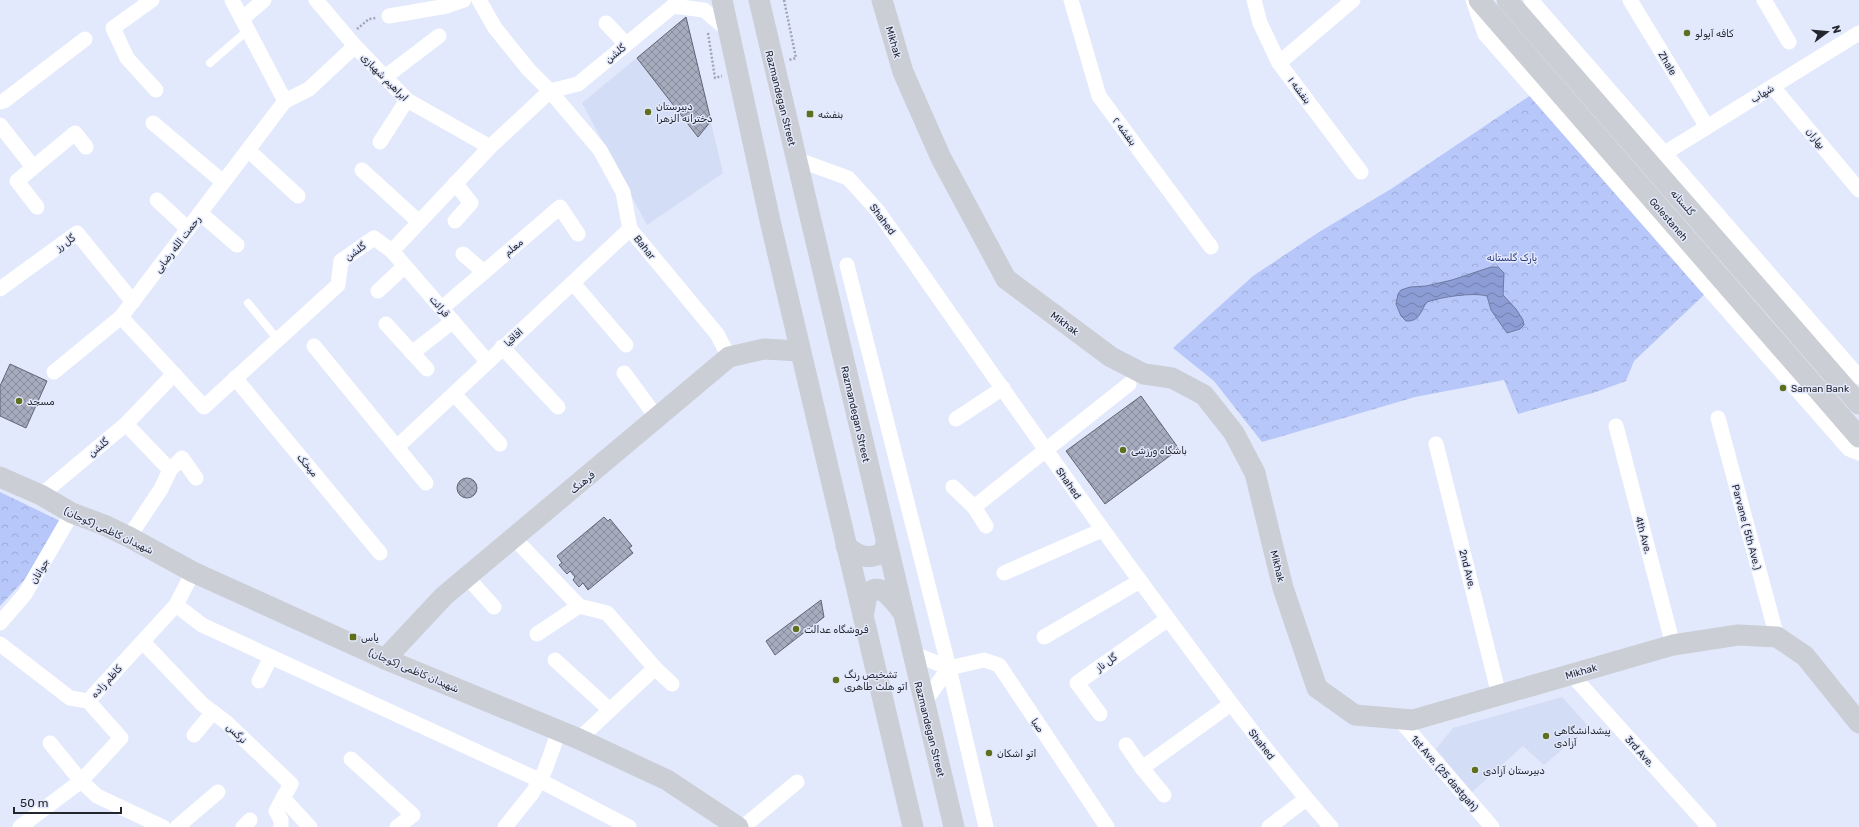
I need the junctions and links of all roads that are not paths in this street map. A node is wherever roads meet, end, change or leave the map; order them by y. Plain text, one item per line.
1 (152, 0) edge
2 (232, 0) edge
3 (264, 0) edge
4 (316, 0) edge
5 (464, 0) edge
6 (479, 0) edge
7 (758, 0) edge
8 (882, 0) edge
9 (1071, 0) edge
10 (1254, 0) edge
11 (1353, 0) edge
12 (1473, 0) edge
13 (1479, 0) edge
14 (1507, 0) edge
15 (1532, 0) edge
16 (1630, 0) edge
17 (1764, 0) edge
18 (676, 3) edge
19 (721, 3) edge
20 (417, 6) edge
21 (389, 16) road end
22 (606, 22) dead end
23 (245, 24) junction
24 (1859, 33) edge
25 (439, 36) dead end
26 (85, 39) dead end
27 (351, 41) junction
28 (1789, 42) dead end
29 (626, 44) junction
30 (210, 63) dead end
31 (1279, 63) junction
32 (385, 77) junction
33 (1772, 86) junction
34 (156, 90) dead end
35 (550, 91) junction
36 (407, 100) junction
37 (285, 101) junction
38 (0, 102) edge
39 (153, 123) dead end
40 (0, 125) edge
41 (1706, 127) junction
42 (380, 142) dead end
43 (86, 147) dead end
44 (490, 147) junction
45 (248, 150) junction
46 (1665, 153) junction
47 (796, 159) junction
48 (33, 166) junction
49 (362, 170) dead end
50 (1361, 172) dead end
51 (222, 182) junction
52 (456, 184) junction
53 (1859, 190) edge
54 (298, 196) dead end
55 (157, 200) dead end
56 (37, 207) dead end
57 (200, 213) junction
58 (419, 222) junction
59 (455, 222) dead end
60 (188, 229) junction
61 (630, 229) junction
62 (578, 234) dead end
63 (237, 245) dead end
64 (1211, 247) dead end
65 (392, 252) junction
66 (463, 254) dead end
67 (847, 265) dead end
68 (405, 266) junction
69 (484, 272) junction
70 (573, 283) junction
71 (0, 288) edge
72 (378, 291) dead end
73 (133, 302) junction
74 (248, 303) dead end
75 (442, 308) junction
76 (121, 318) junction
77 (453, 321) junction
78 (386, 324) dead end
79 (278, 340) junction
80 (626, 345) dead end
81 (314, 346) dead end
82 (502, 347) junction
83 (800, 351) junction
84 (412, 353) junction
85 (729, 357) junction
86 (487, 361) junction
87 (427, 369) dead end
88 (54, 372) dead end
89 (624, 373) dead end
90 (174, 374) junction
91 (1859, 377) edge
92 (235, 378) junction
93 (1129, 384) dead end
94 (1003, 388) junction
95 (455, 395) junction
96 (1859, 404) edge
97 (558, 408) dead end
98 (657, 418) junction
99 (1718, 418) dead end
100 (956, 419) dead end
101 (126, 424) junction
102 (1616, 426) dead end
103 (1859, 437) edge
104 (500, 444) dead end
105 (1436, 444) dead end
106 (397, 447) junction
107 (1046, 449) junction
108 (1859, 453) edge
109 (170, 470) junction
110 (0, 477) edge
111 (196, 478) dead end
112 (426, 483) dead end
113 (953, 487) dead end
114 (41, 495) junction
115 (974, 507) junction
116 (72, 513) junction
117 (986, 526) dead end
118 (1102, 530) junction
119 (129, 537) junction
120 (514, 538) junction
121 (886, 543) junction
122 (846, 546) junction
123 (380, 553) dead end
124 (193, 572) junction
125 (1004, 573) dead end
126 (467, 577) junction
127 (1140, 581) junction
128 (176, 605) junction
129 (579, 606) junction
130 (494, 607) dead end
131 (902, 612) junction
132 (863, 616) junction
133 (1168, 619) junction
134 (0, 623) edge
135 (537, 634) dead end
136 (1044, 637) dead end
137 (1777, 637) junction
138 (144, 642) junction
139 (0, 644) edge
140 (1673, 645) junction
141 (912, 653) junction
142 (271, 657) junction
143 (385, 659) junction
144 (555, 660) dead end
145 (655, 668) junction
146 (949, 668) junction
147 (1571, 674) junction
148 (259, 681) dead end
149 (672, 684) dead end
150 (1499, 695) junction
151 (88, 701) junction
152 (924, 704) junction
153 (1231, 704) junction
154 (610, 710) junction
155 (213, 712) junction
156 (1100, 714) dead end
157 (1398, 719) junction
158 (1859, 723) edge
159 (560, 731) junction
160 (194, 735) dead end
161 (579, 739) junction
162 (50, 743) dead end
163 (1126, 744) dead end
164 (351, 759) dead end
165 (1142, 768) junction
166 (539, 780) junction
167 (81, 781) junction
168 (798, 782) dead end
169 (218, 792) dead end
170 (1164, 794) dead end
171 (283, 798) junction
172 (1306, 799) junction
173 (20, 827) edge
174 (163, 827) edge
175 (177, 827) edge
176 (281, 827) edge
177 (310, 827) edge
178 (397, 827) edge
179 (505, 827) edge
180 (629, 827) edge
181 (738, 827) edge
182 (743, 827) edge
183 (913, 827) edge
184 (954, 827) edge
185 (986, 827) edge
186 (1107, 827) edge
187 (1269, 827) edge
188 (1331, 827) edge
189 (1492, 827) edge
190 (1709, 827) edge

1 - 34 street
2 - 23 street
3 - 23 street
4 - 27 street, ابراهیم شهبازی
5 - 20 street
6 - 35 street, Bahar
7 - 47 main road, Razmandegan Street
8 - 157 main road, Mikhak
9 - 64 street, بنفشه ۲
10 - 31 street, بنفشه ۱
11 - 31 street
12 - 108 street
13 - 103 main road, Golestaneh
14 - 96 main road, گلستانه
15 - 46 street
16 - 41 street, Zhale
17 - 28 street
18 - 19 street
18 - 29 street, گلشن
19 - 83 main road
20 - 21 street
22 - 29 street
23 - 30 lane
23 - 37 street
24 - 33 street, شهاب
25 - 32 street
26 - 38 street
27 - 32 street, ابراهیم شهبازی
27 - 37 street, رحمت الله رضایی
29 - 35 street, گلشن
31 - 50 street, بنفشه ۱
32 - 36 street, ابراهیم شهبازی
33 - 41 street, شهاب
33 - 53 street, بهاران
35 - 44 street, گلشن
35 - 61 street, Bahar
36 - 42 street
36 - 44 street, ابراهیم شهبازی
37 - 45 street, رحمت الله رضایی
39 - 51 street
40 - 48 street
41 - 46 street, شهاب
43 - 48 street
44 - 52 street, گلشن
45 - 51 street, رحمت الله رضایی
45 - 54 street
46 - 91 street
47 - 94 street, Shahed
47 - 121 main road, Razmandegan Street
48 - 56 street
49 - 58 street
51 - 57 street, رحمت الله رضایی
52 - 58 street, گلشن
52 - 59 street
55 - 60 street
57 - 60 street, رحمت الله رضایی
57 - 63 street
58 - 65 street, گلشن
60 - 73 street, رحمت الله رضایی
61 - 70 street, اقاقیا
61 - 85 street, Bahar
62 - 69 street, معلم
65 - 68 street, قرائت
65 - 79 street, گلشن
66 - 69 street
67 - 146 street
68 - 72 street
68 - 75 street, قرائت
69 - 75 street, معلم
70 - 80 street
70 - 82 street, اقاقیا
71 - 73 street, گل رز
73 - 76 street, رحمت الله رضایی
74 - 79 lane
75 - 77 street, قرائت
76 - 88 street, رحمت الله رضایی
76 - 90 street
77 - 84 street
77 - 86 street, قرائت
78 - 84 street
79 - 92 street, گلشن
81 - 106 street
82 - 86 street, اقاقیا
82 - 97 street
83 - 85 main road, فرهنگ
83 - 122 main road
84 - 87 street
85 - 98 main road, فرهنگ
86 - 95 street, اقاقیا
89 - 98 street
90 - 92 street, گلشن
90 - 101 street, گلشن
92 - 123 street, میخک
93 - 107 street
94 - 100 street
94 - 107 street, Shahed
95 - 104 street
95 - 106 street, اقاقیا
98 - 120 main road, فرهنگ
99 - 137 street, Parvane ( 5th Ave.)
101 - 109 street
101 - 114 street, گلشن
102 - 140 street, 4th Ave.
105 - 150 street, 2nd Ave.
106 - 112 street
107 - 115 street
107 - 118 street, Shahed
109 - 111 street
109 - 119 street
110 - 114 main road, شهیدان کاظمی (کوجان)
113 - 115 street
114 - 116 main road, شهیدان کاظمی (کوجان)
115 - 117 street
116 - 119 main road, شهیدان کاظمی (کوجان)
116 - 134 street, جوانان
118 - 125 street
118 - 127 street, Shahed
119 - 124 main road, شهیدان کاظمی (کوجان)
120 - 126 main road, فرهنگ
120 - 129 street
121 - 122 main road
121 - 131 main road, Razmandegan Street
122 - 132 main road
124 - 128 street, کاظم زاده
124 - 143 main road, شهیدان کاظمی (کوجان)
126 - 130 street
126 - 143 main road, فرهنگ
127 - 133 street, Shahed
127 - 136 street
128 - 138 street, کاظم زاده
128 - 142 street
129 - 135 street
129 - 145 street
131 - 132 main road
131 - 141 main road, Razmandegan Street
132 - 183 main road
133 - 153 street, Shahed
133 - 156 street, گل ناز
137 - 140 main road, Mikhak
137 - 158 main road
138 - 151 street, کاظم زاده
138 - 155 street, نرگس
139 - 151 street
140 - 147 main road, Mikhak
141 - 146 street
141 - 152 main road, Razmandegan Street
142 - 148 street
142 - 166 street
143 - 159 main road, شهیدان کاظمی (کوجان)
144 - 154 street
145 - 149 street
145 - 154 street
146 - 152 street
146 - 185 street
146 - 186 street, صبا
147 - 150 main road, Mikhak
147 - 190 street, 3rd Ave.
150 - 157 main road, Mikhak
151 - 167 street, کاظم زاده
152 - 184 main road, Razmandegan Street
153 - 165 street
153 - 172 street, Shahed
154 - 161 street
155 - 160 street
155 - 171 street, نرگس
157 - 189 street, 1st Ave. (25 dastgah)
159 - 161 main road, شهیدان کاظمی (کوجان)
159 - 166 street
161 - 181 main road, شهیدان کاظمی (کوجان)
162 - 167 street
163 - 165 street
164 - 178 street
165 - 170 street
166 - 179 street
166 - 180 street
167 - 173 street, کاظم زاده
167 - 174 street
168 - 182 street
169 - 175 street
171 - 176 street
171 - 177 street
172 - 187 street
172 - 188 street, Shahed

